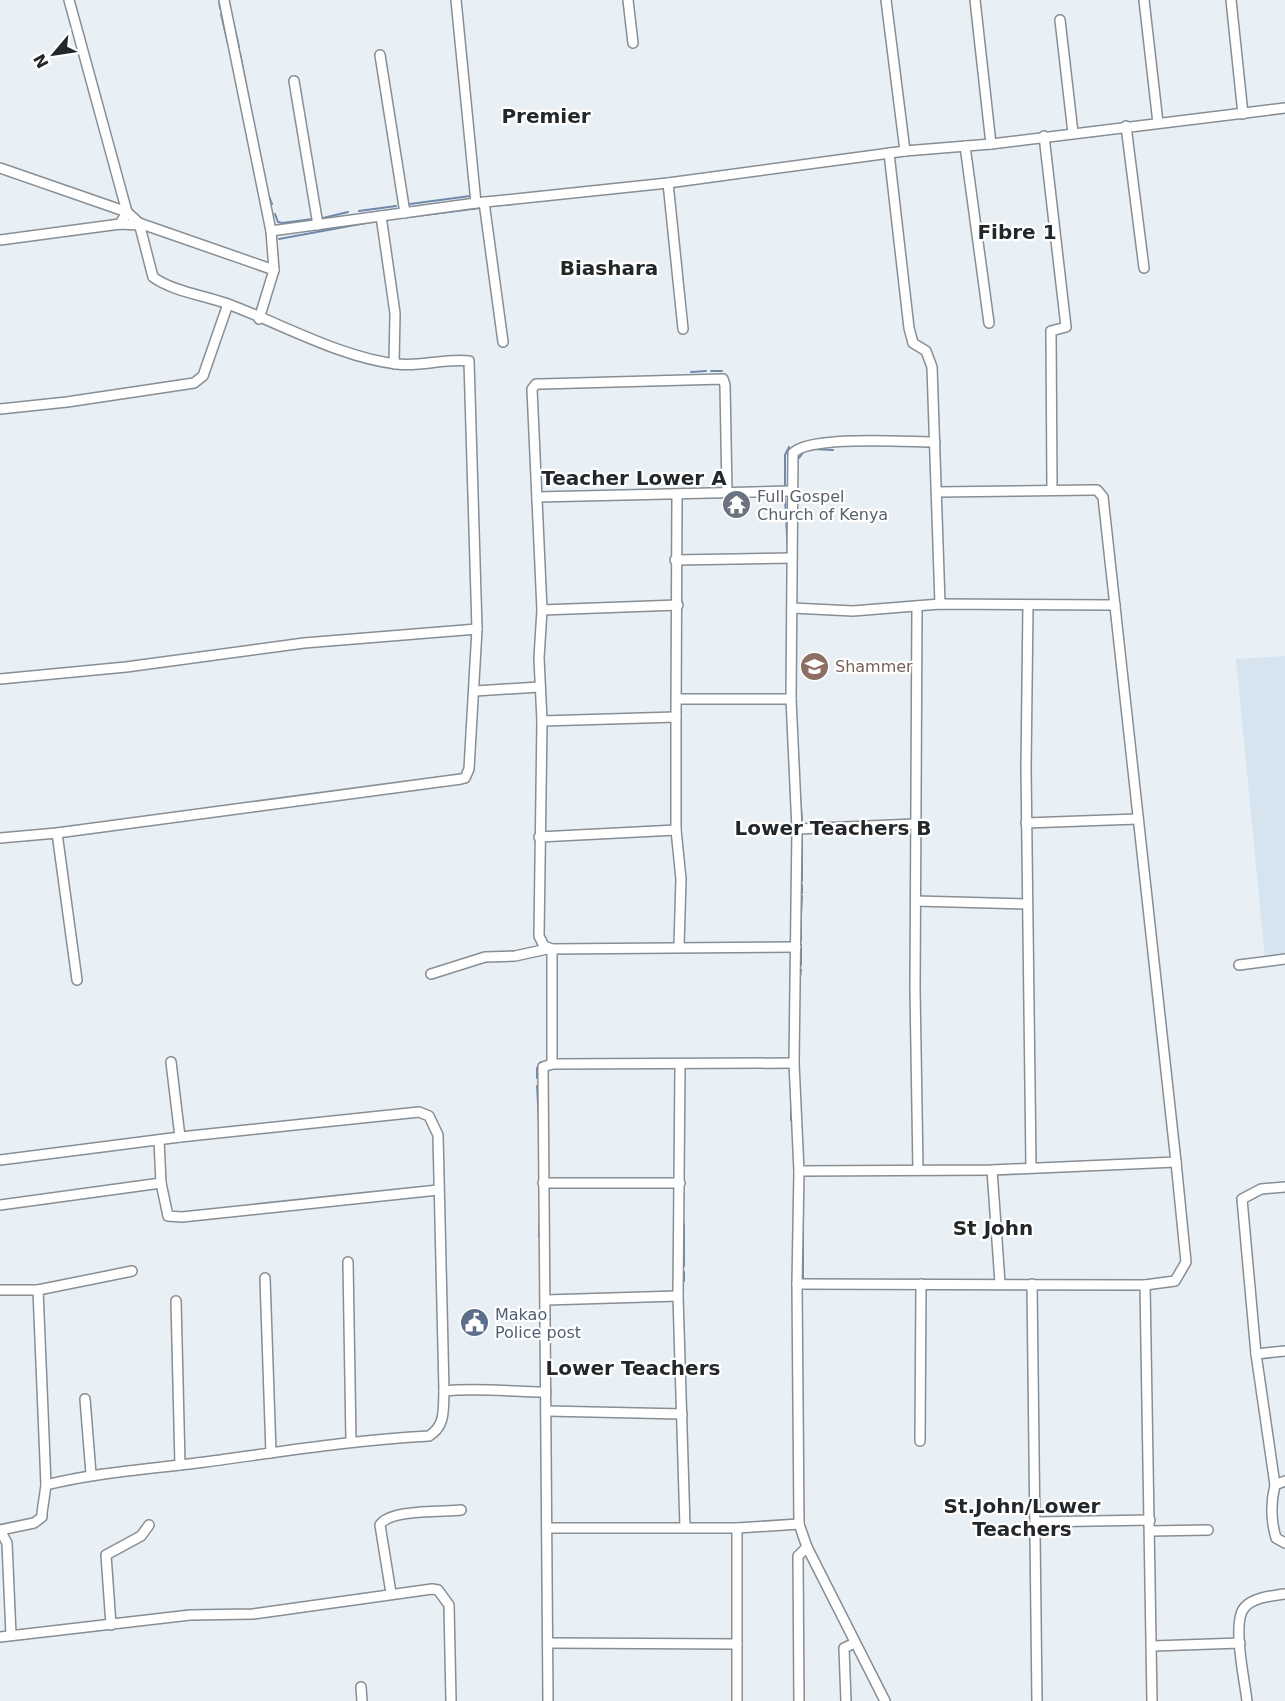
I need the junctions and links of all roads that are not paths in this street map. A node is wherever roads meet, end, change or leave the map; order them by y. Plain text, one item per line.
1 (69, 0) edge
2 (224, 0) edge
3 (456, 0) edge
4 (628, 0) edge
5 (886, 0) edge
6 (975, 0) edge
7 (1144, 0) edge
8 (1231, 0) edge
9 (1060, 20) dead end
10 (633, 43) dead end
11 (380, 55) dead end
12 (294, 81) dead end
13 (1285, 108) edge
14 (1243, 114) junction
15 (1158, 123) junction
16 (1126, 126) junction
17 (1073, 133) junction
18 (1044, 136) junction
19 (991, 144) junction
20 (965, 146) junction
21 (905, 151) junction
22 (889, 153) junction
23 (0, 168) edge
24 (668, 183) junction
25 (480, 202) junction
26 (127, 212) junction
27 (405, 213) junction
28 (381, 216) junction
29 (120, 224) junction
30 (139, 224) junction
31 (318, 225) junction
32 (271, 231) junction
33 (0, 240) edge
34 (1144, 268) dead end
35 (274, 270) junction
36 (228, 304) junction
37 (259, 319) junction
38 (989, 324) dead end
39 (683, 328) dead end
40 (503, 342) dead end
41 (394, 364) junction
42 (0, 409) edge
43 (935, 442) junction
44 (1052, 489) junction
45 (791, 491) junction
46 (937, 492) junction
47 (727, 493) junction
48 (677, 495) junction
49 (537, 497) junction
50 (792, 558) junction
51 (675, 560) junction
52 (940, 604) junction
53 (678, 605) junction
54 (1115, 605) junction
55 (916, 606) junction
56 (1028, 606) junction
57 (792, 608) junction
58 (542, 610) junction
59 (477, 629) junction
60 (0, 679) edge
61 (539, 687) junction
62 (475, 691) junction
63 (677, 699) junction
64 (791, 699) junction
65 (676, 717) junction
66 (542, 721) junction
67 (1137, 819) junction
68 (915, 824) junction
69 (1026, 824) junction
70 (796, 829) junction
71 (676, 830) junction
72 (57, 833) junction
73 (539, 837) junction
74 (0, 838) edge
75 (916, 902) junction
76 (1027, 904) junction
77 (679, 946) junction
78 (796, 947) junction
79 (550, 949) junction
80 (1285, 959) edge
81 (1239, 965) dead end
82 (431, 974) dead end
83 (77, 980) dead end
84 (171, 1062) dead end
85 (794, 1063) junction
86 (552, 1064) junction
87 (680, 1066) junction
88 (180, 1137) junction
89 (159, 1140) junction
90 (0, 1149) edge
91 (0, 1160) edge
92 (1176, 1162) junction
93 (1031, 1166) junction
94 (918, 1170) junction
95 (992, 1170) junction
96 (799, 1171) junction
97 (543, 1183) junction
98 (680, 1183) junction
99 (160, 1184) junction
100 (1285, 1187) edge
101 (438, 1190) junction
102 (0, 1205) edge
103 (348, 1263) dead end
104 (132, 1271) dead end
105 (265, 1278) dead end
106 (1000, 1283) junction
107 (797, 1284) junction
108 (921, 1284) junction
109 (1032, 1284) junction
110 (1145, 1284) junction
111 (0, 1290) edge
112 (38, 1290) junction
113 (678, 1296) junction
114 (546, 1300) junction
115 (176, 1301) dead end
116 (1285, 1351) edge
117 (1256, 1354) junction
118 (444, 1390) junction
119 (546, 1392) junction
120 (85, 1399) dead end
121 (547, 1412) junction
122 (682, 1414) junction
123 (351, 1441) junction
124 (920, 1441) dead end
125 (271, 1453) junction
126 (180, 1465) junction
127 (91, 1474) junction
128 (1285, 1480) edge
129 (46, 1485) junction
130 (1275, 1485) junction
131 (461, 1510) dead end
132 (1150, 1520) junction
133 (1036, 1522) junction
134 (799, 1524) junction
135 (149, 1525) dead end
136 (685, 1527) junction
137 (548, 1528) junction
138 (737, 1528) junction
139 (0, 1530) edge
140 (1208, 1530) dead end
141 (1150, 1531) junction
142 (1285, 1543) edge
143 (807, 1548) junction
144 (392, 1593) junction
145 (1285, 1594) edge
146 (111, 1625) junction
147 (11, 1635) junction
148 (0, 1637) edge
149 (549, 1643) junction
150 (855, 1643) junction
151 (1240, 1643) junction
152 (737, 1644) junction
153 (1153, 1646) junction
154 (361, 1687) dead end
155 (362, 1701) edge
156 (451, 1701) edge
157 (548, 1701) edge
158 (737, 1701) edge
159 (799, 1701) edge
160 (846, 1701) edge
161 (885, 1701) edge
162 (1037, 1701) edge
163 (1152, 1701) edge
164 (1247, 1701) edge

1 - 26 street
2 - 32 street
3 - 25 street
4 - 10 street
5 - 21 street
6 - 19 street
7 - 15 street
8 - 14 street
9 - 17 street
11 - 27 street
12 - 31 street
13 - 14 street
14 - 15 street
15 - 16 street
16 - 17 street
16 - 34 street
17 - 18 street
18 - 19 street
18 - 44 street
19 - 20 street
20 - 21 street
20 - 38 street
21 - 22 street
22 - 24 street
22 - 43 street
23 - 26 street
24 - 25 street
24 - 39 street
25 - 27 street
25 - 40 street
26 - 29 street
26 - 30 street
27 - 28 street
28 - 31 street
28 - 41 street
29 - 30 street
29 - 33 street
30 - 35 street
30 - 36 street
31 - 32 street
32 - 35 street
35 - 37 street
36 - 37 street
36 - 42 street
37 - 41 street
41 - 59 street
43 - 45 street
43 - 46 street
44 - 46 street
44 - 54 street
45 - 47 street
45 - 50 street
46 - 52 street
47 - 48 street
47 - 49 street
48 - 49 street
48 - 51 street
49 - 58 street
50 - 51 street
50 - 57 street
51 - 53 street
52 - 55 street
52 - 56 street
53 - 58 street
53 - 63 street
54 - 56 street
54 - 67 street
55 - 57 street
55 - 68 street
56 - 69 street
57 - 64 street
58 - 61 street
59 - 60 street
59 - 62 street
61 - 62 street
61 - 66 street
62 - 72 street
63 - 64 street
63 - 65 street
64 - 70 street
65 - 66 street
65 - 71 street
66 - 73 street
67 - 69 street
67 - 92 street
68 - 70 street
68 - 75 street
69 - 76 street
70 - 78 street
71 - 73 street
71 - 77 street
72 - 74 street
72 - 83 street
73 - 79 street
75 - 76 street
75 - 94 street
76 - 93 street
77 - 78 street
77 - 79 street
78 - 85 street
79 - 82 street
79 - 86 street
80 - 81 street
84 - 88 street
85 - 87 street
85 - 96 street
86 - 87 street
86 - 97 street
87 - 98 street
88 - 89 street
88 - 101 street
89 - 91 street
89 - 99 street
90 - 91 street
92 - 93 street
92 - 110 street
93 - 95 street
94 - 95 street
94 - 96 street
95 - 106 street
96 - 107 street
97 - 98 street
97 - 114 street
98 - 113 street
99 - 101 street
99 - 102 street
100 - 117 street
101 - 118 street
103 - 123 street
104 - 112 street
105 - 125 street
106 - 108 street
106 - 109 street
107 - 108 street
107 - 134 street
108 - 124 street
109 - 110 street
109 - 133 street
110 - 132 street
111 - 112 street
112 - 129 street
113 - 114 street
113 - 122 street
114 - 119 street
115 - 126 street
116 - 117 street
117 - 130 street
118 - 119 street
118 - 123 street
119 - 121 street
120 - 127 street
121 - 122 street
121 - 137 street
122 - 136 street
123 - 125 street
125 - 126 street
126 - 127 street
127 - 129 street
128 - 130 street
129 - 139 street
130 - 142 street
131 - 144 street
132 - 133 street
132 - 141 street
133 - 162 street
134 - 138 street
134 - 143 street
135 - 146 street
136 - 137 street
136 - 138 street
137 - 149 street
138 - 152 street
139 - 147 street
140 - 141 street
141 - 153 street
143 - 150 street
143 - 159 street
144 - 146 street
144 - 156 street
145 - 151 street
146 - 147 street
147 - 148 street
149 - 152 street
149 - 157 street
150 - 160 street
150 - 161 street
151 - 153 street
151 - 164 street
152 - 158 street
153 - 163 street
154 - 155 street

